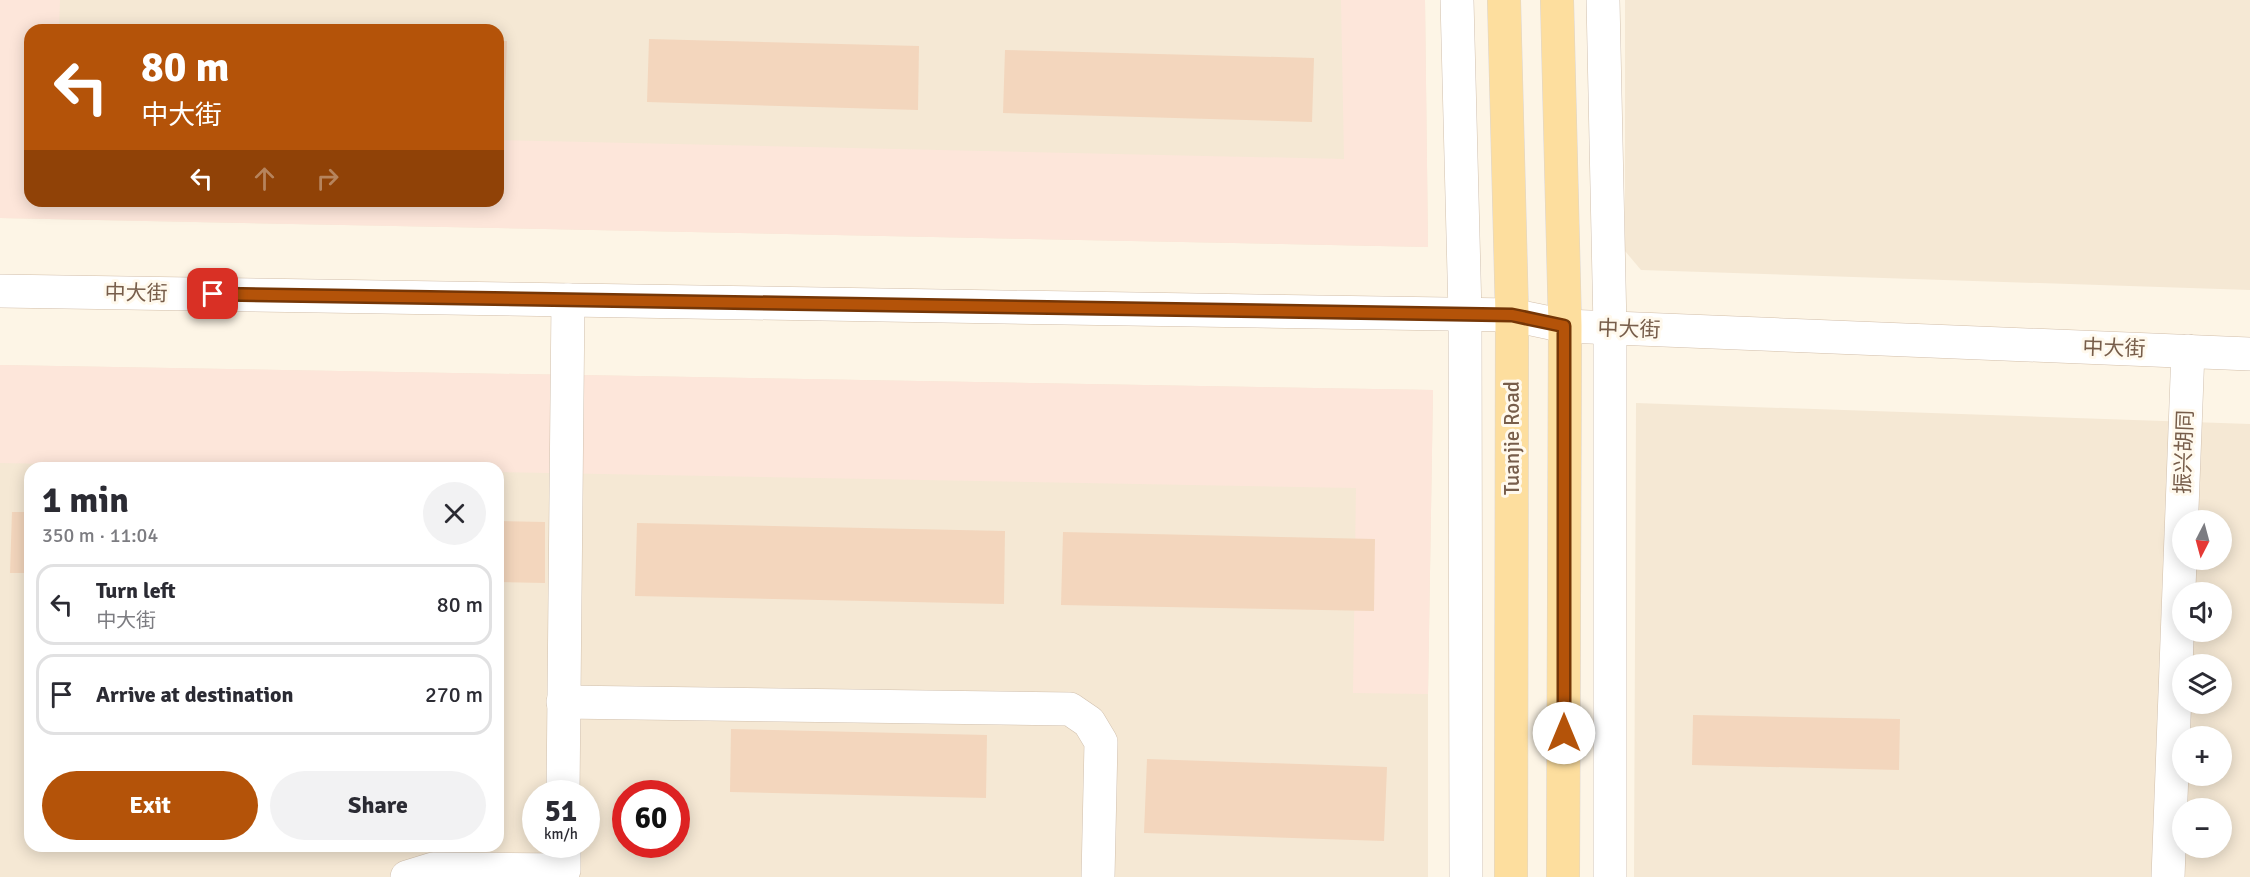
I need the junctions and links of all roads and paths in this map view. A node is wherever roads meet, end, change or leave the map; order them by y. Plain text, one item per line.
1 (1457, 0) edge
2 (1504, 0) edge
3 (1557, 0) edge
4 (1603, 0) edge
5 (0, 291) edge
6 (568, 300) junction
7 (1465, 314) junction
8 (1512, 315) junction
9 (1564, 326) junction
10 (1610, 328) junction
11 (2188, 351) junction
12 (2250, 354) edge
13 (563, 702) junction
14 (563, 780) edge
15 (564, 858) edge
16 (407, 877) edge
17 (1098, 877) edge
18 (1466, 877) edge
19 (1511, 877) edge
20 (1563, 877) edge
21 (1610, 877) edge
22 (2168, 877) edge

1 - 7 street
2 - 8 main road, Tuanjie Road
3 - 9 main road
4 - 10 street
5 - 6 street, 中大街
6 - 7 street, 中大街
6 - 13 street
7 - 8 street, 中大街
7 - 18 street
8 - 9 street, 中大街
8 - 19 main road, Tuanjie Road
9 - 10 street, 中大街
9 - 20 main road
10 - 11 street, 中大街
10 - 21 street
11 - 12 street, 中大街
11 - 22 street, 振兴胡同
13 - 14 street
13 - 17 street
15 - 16 street

